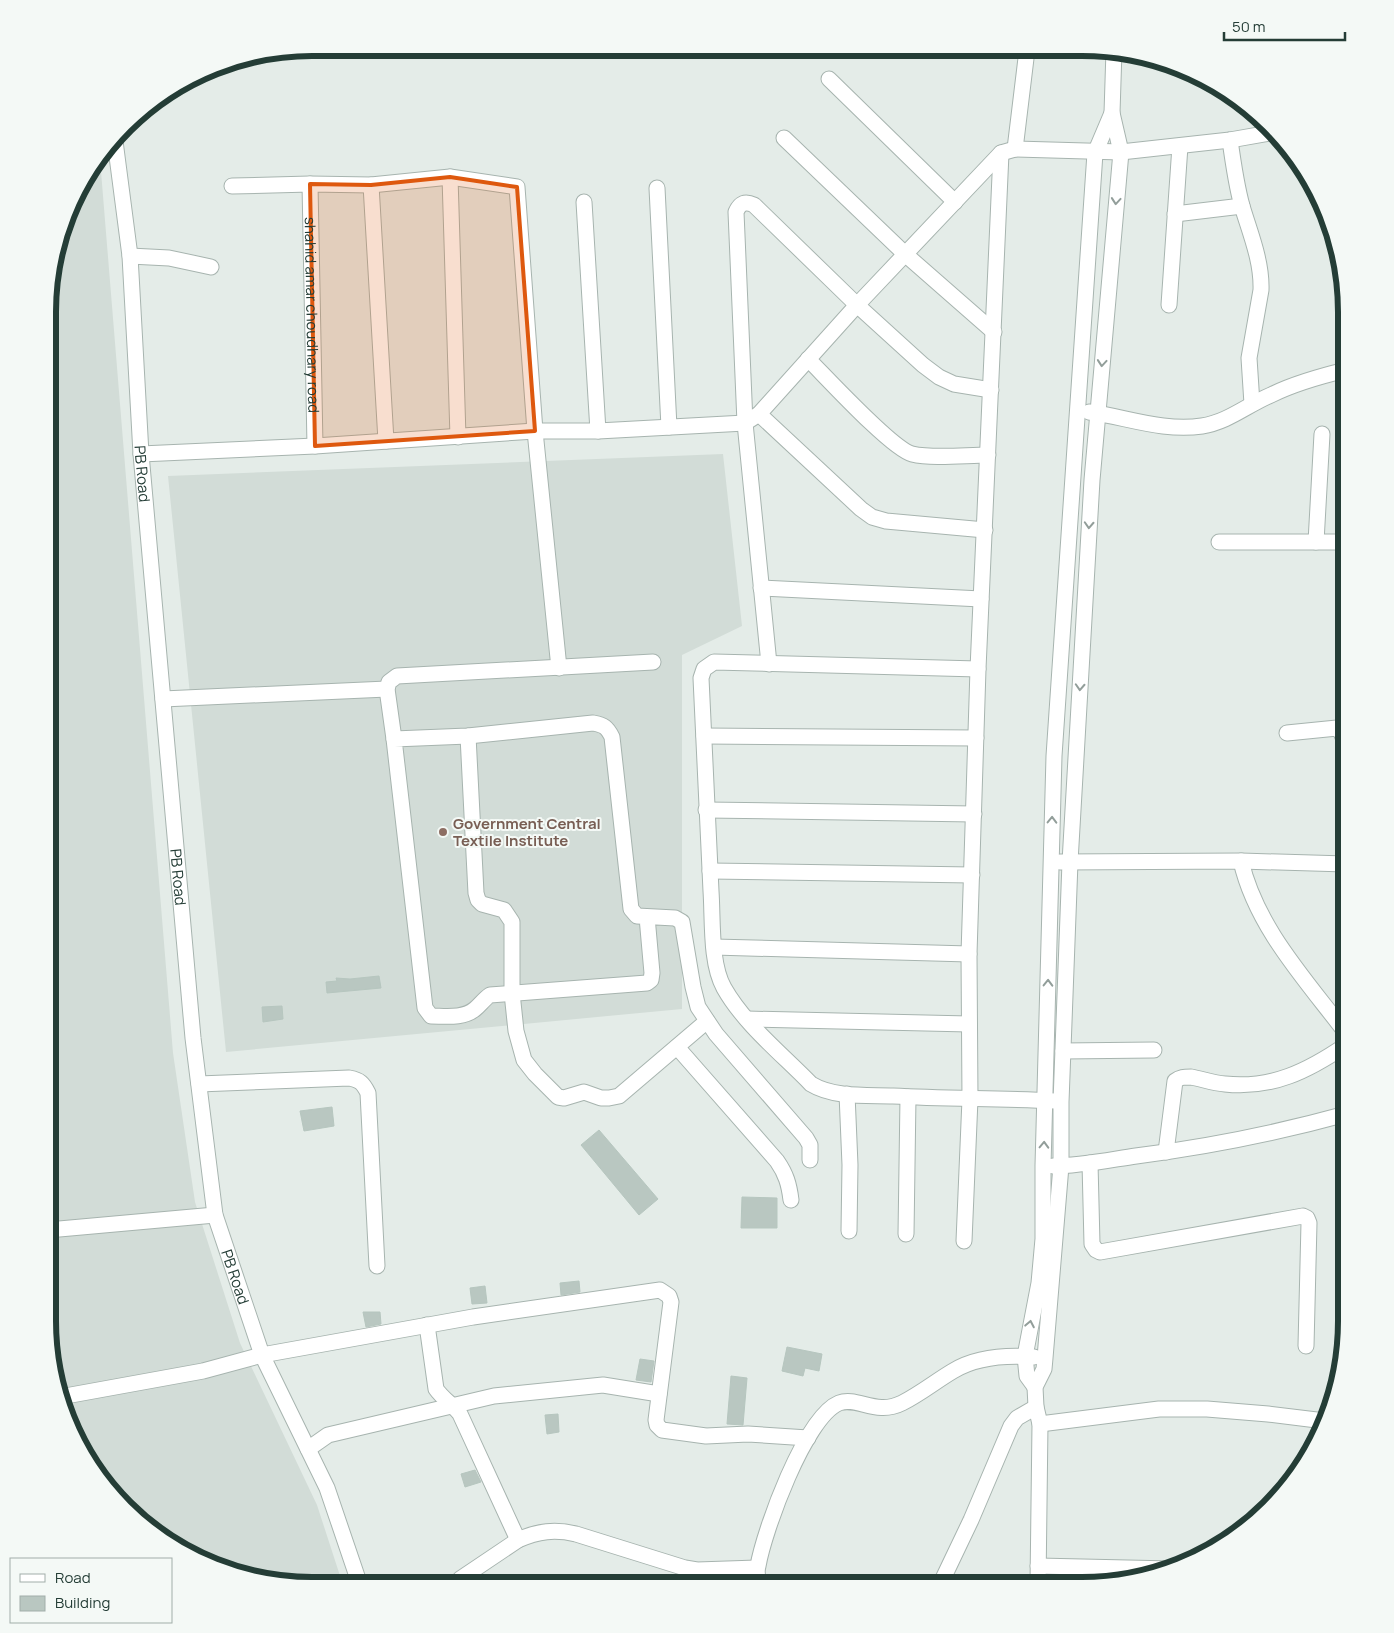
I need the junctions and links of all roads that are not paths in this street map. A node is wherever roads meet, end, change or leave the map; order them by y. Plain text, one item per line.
1 (1026, 56) edge
2 (1114, 58) edge
3 (829, 78) dead end
4 (1112, 113) junction
5 (1265, 134) edge
6 (784, 138) dead end
7 (1230, 140) junction
8 (1180, 146) junction
9 (117, 148) edge
10 (1008, 151) junction
11 (1120, 152) junction
12 (1095, 153) junction
13 (450, 177) junction
14 (310, 184) junction
15 (371, 185) junction
16 (232, 186) dead end
17 (657, 188) dead end
18 (584, 202) dead end
19 (955, 202) junction
20 (1242, 206) junction
21 (1175, 214) junction
22 (906, 254) junction
23 (130, 256) junction
24 (211, 267) dead end
25 (1169, 305) dead end
26 (857, 306) junction
27 (994, 332) junction
28 (808, 359) junction
29 (1338, 372) edge
30 (991, 390) junction
31 (1252, 404) junction
32 (1078, 411) junction
33 (759, 414) junction
34 (1098, 414) junction
35 (745, 423) junction
36 (669, 428) junction
37 (535, 431) junction
38 (598, 431) junction
39 (1322, 434) dead end
40 (458, 437) junction
41 (386, 441) junction
42 (315, 446) junction
43 (141, 454) junction
44 (988, 455) junction
45 (985, 530) junction
46 (1218, 542) dead end
47 (1316, 542) junction
48 (1338, 542) edge
49 (761, 588) junction
50 (982, 599) junction
51 (653, 662) dead end
52 (769, 664) junction
53 (558, 668) junction
54 (978, 669) junction
55 (387, 689) junction
56 (163, 699) junction
57 (1338, 729) edge
58 (1287, 733) dead end
59 (468, 736) junction
60 (704, 736) junction
61 (976, 738) junction
62 (394, 739) junction
63 (1054, 756) junction
64 (1075, 758) junction
65 (706, 810) junction
66 (974, 814) junction
67 (1241, 861) junction
68 (1051, 862) junction
69 (1070, 862) junction
70 (1338, 864) edge
71 (710, 871) junction
72 (972, 875) junction
73 (647, 917) junction
74 (1049, 945) junction
75 (1066, 946) junction
76 (714, 947) junction
77 (969, 954) junction
78 (512, 993) junction
79 (747, 1019) junction
80 (707, 1022) junction
81 (1338, 1023) edge
82 (969, 1024) junction
83 (1064, 1029) junction
84 (1048, 1030) junction
85 (677, 1047) junction
86 (1154, 1050) dead end
87 (1338, 1050) edge
88 (1063, 1051) junction
89 (199, 1084) junction
90 (847, 1094) junction
91 (908, 1097) junction
92 (970, 1100) junction
93 (1045, 1101) junction
94 (1061, 1102) junction
95 (1338, 1116) edge
96 (1166, 1152) junction
97 (810, 1160) dead end
98 (1090, 1163) junction
99 (1043, 1166) junction
100 (1061, 1166) junction
101 (791, 1200) dead end
102 (215, 1216) junction
103 (56, 1229) edge
104 (849, 1231) dead end
105 (906, 1234) dead end
106 (964, 1241) dead end
107 (377, 1266) dead end
108 (427, 1325) junction
109 (1306, 1346) dead end
110 (262, 1355) junction
111 (1024, 1356) junction
112 (1045, 1358) junction
113 (1035, 1387) junction
114 (659, 1394) junction
115 (68, 1396) edge
116 (454, 1406) junction
117 (1036, 1407) junction
118 (1317, 1420) edge
119 (1040, 1424) junction
120 (808, 1438) junction
121 (308, 1449) junction
122 (518, 1540) junction
123 (1038, 1566) junction
124 (757, 1568) junction
125 (1146, 1568) edge
126 (357, 1577) edge
127 (463, 1577) edge
128 (758, 1577) edge
129 (944, 1577) edge
130 (1038, 1577) edge

1 - 10 street
2 - 4 street
3 - 19 street
4 - 11 street
4 - 12 street
5 - 7 street
6 - 22 street
7 - 8 street
7 - 20 street
8 - 11 street
8 - 21 street
9 - 23 street, PB Road
10 - 12 street
10 - 19 street
10 - 27 street
11 - 12 street
11 -> 34 street
12 - 32 street
13 - 15 street
13 - 37 street
13 - 40 street
14 - 15 street
14 - 16 street
14 - 42 street, shahid amar choudhary road
15 - 41 street
17 - 36 street
18 - 38 street
19 - 22 street
20 - 21 street
20 - 31 street
21 - 25 street
22 - 26 street
22 - 27 street
23 - 24 street
23 - 43 street, PB Road
26 - 28 street
26 - 30 street
26 - 35 street
27 - 30 street
28 - 33 street
28 - 44 street
29 - 31 street
30 - 44 street
31 - 34 street
32 - 34 street
32 - 63 street
33 - 35 street
33 - 45 street
34 -> 64 street
35 - 36 street
35 - 49 street
36 - 38 street
37 - 38 street
37 - 40 street
37 - 53 street
39 - 47 street
40 - 41 street
41 - 42 street
42 - 43 street
43 - 56 street, PB Road
44 - 45 street
45 - 50 street
46 - 47 street
47 - 48 street
49 - 50 street
49 - 52 street
50 - 54 street
51 - 53 street
52 - 54 street
52 - 60 street
53 - 55 street
54 - 61 street
55 - 56 street
55 - 62 street
56 - 89 street, PB Road
57 - 58 street
59 - 62 street
59 - 73 street
59 - 78 street
60 - 61 street
60 - 65 street
61 - 66 street
62 - 78 street
63 - 64 street
68 -> 63 street
64 - 69 street
65 - 66 street
65 - 71 street
66 - 72 street
67 - 69 street
67 - 70 street
67 - 81 street
68 - 69 street
68 - 74 street
69 - 75 street
71 - 72 street
71 - 76 street
72 - 77 street
73 - 78 street
73 - 80 street
74 - 75 street
84 -> 74 street
75 - 83 street
76 - 77 street
76 - 79 street
77 - 82 street
78 - 85 street
79 - 82 street
79 - 90 street
80 - 85 street
80 - 97 street
82 - 92 street
83 - 84 street
83 - 88 street
84 - 93 street
85 - 101 street
86 - 88 street
87 - 96 street
88 - 94 street
89 - 102 street, PB Road
89 - 107 street
90 - 91 street
90 - 104 street
91 - 92 street
91 - 105 street
92 - 93 street
92 - 106 street
93 - 94 street
99 -> 93 street
94 - 100 street
95 - 96 street
96 - 98 street
98 - 100 street
98 - 109 street
99 - 100 street
111 -> 99 street
100 - 112 street
102 - 103 street
102 - 110 street, PB Road
108 - 110 street
108 - 114 street
108 - 116 street
110 - 115 street
110 - 121 street, PB Road
111 - 112 street
111 - 113 street
111 - 120 street
112 - 113 street
113 - 117 street
114 - 116 street
114 - 120 street
116 - 121 street
116 - 122 street
117 - 119 street
117 - 129 street
118 - 119 street
119 - 123 street
120 - 124 street
121 - 126 street, PB Road
122 - 124 street
122 - 127 street
123 - 125 street
123 - 130 street
124 - 128 street

